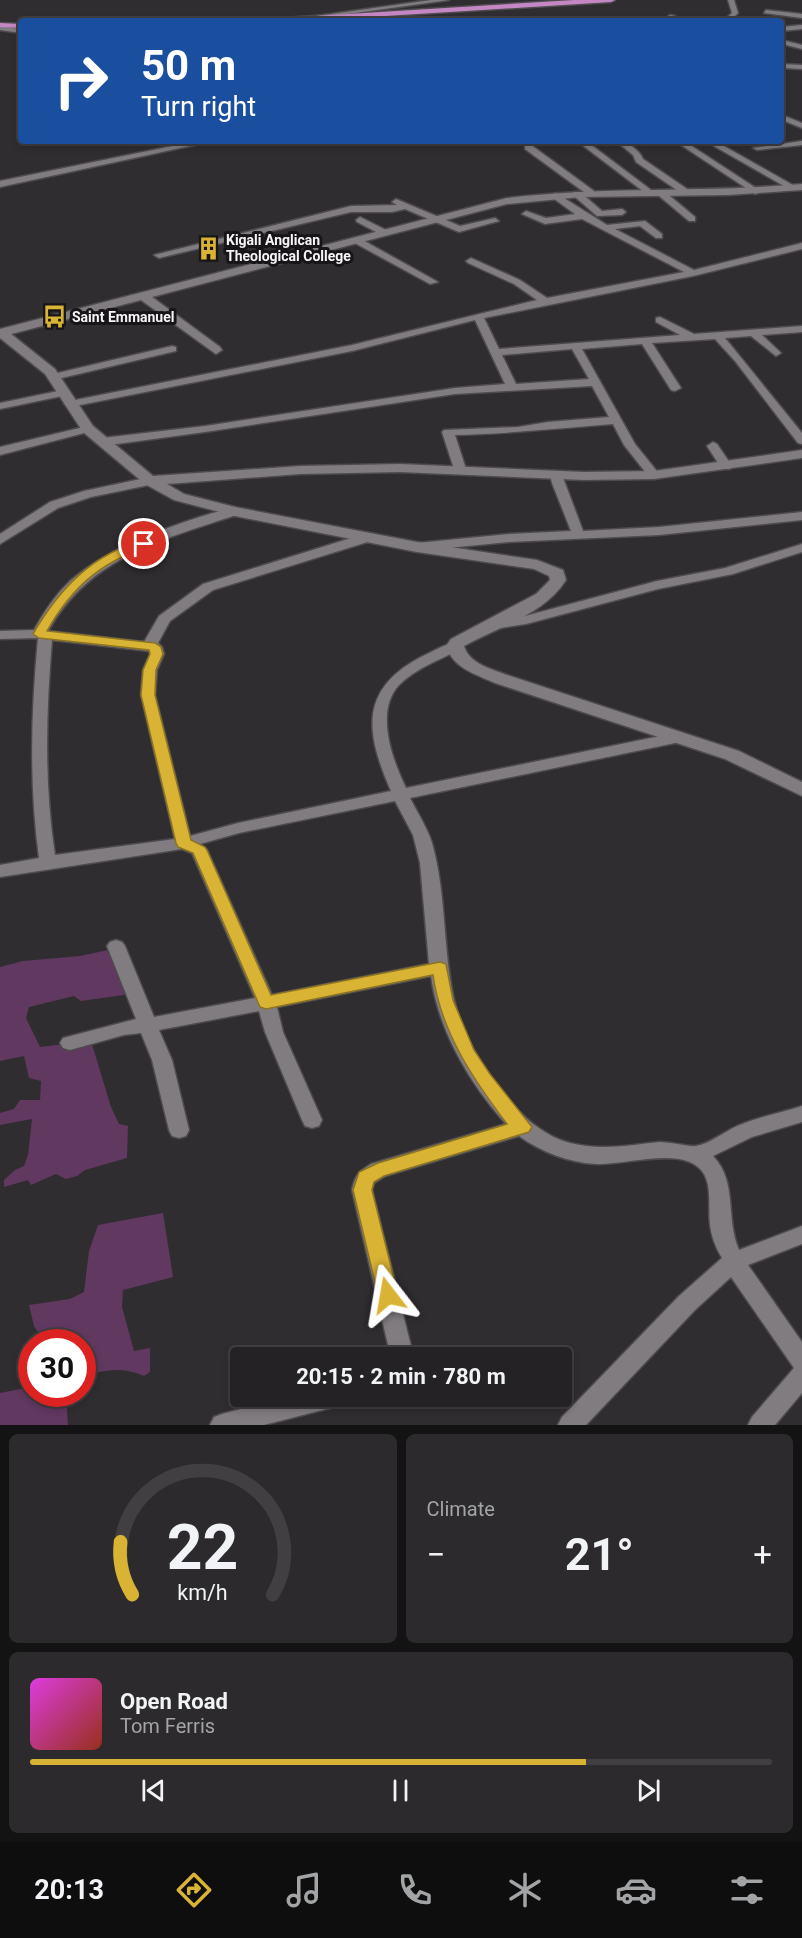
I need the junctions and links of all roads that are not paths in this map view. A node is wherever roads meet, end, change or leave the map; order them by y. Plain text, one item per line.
1 (446, 0) edge
2 (611, 0) edge
3 (731, 0) edge
4 (766, 12) dead end
5 (802, 16) edge
6 (300, 18) edge
7 (323, 18) edge
8 (729, 18) edge
9 (0, 27) edge
10 (802, 27) edge
11 (18, 28) edge
12 (784, 28) edge
13 (785, 43) edge
14 (802, 44) edge
15 (784, 66) edge
16 (802, 67) edge
17 (784, 118) edge
18 (802, 126) edge
19 (784, 143) edge
20 (802, 143) edge
21 (194, 144) edge
22 (585, 144) edge
23 (622, 144) edge
24 (684, 144) edge
25 (715, 144) edge
26 (774, 144) edge
27 (528, 147) dead end
28 (756, 148) dead end
29 (639, 158) junction
30 (628, 159) dead end
31 (618, 160) dead end
32 (608, 161) junction
33 (0, 184) edge
34 (798, 188) edge
35 (758, 192) junction
36 (591, 193) junction
37 (656, 193) junction
38 (687, 193) junction
39 (577, 194) junction
40 (556, 195) junction
41 (622, 212) dead end
42 (526, 214) dead end
43 (583, 216) junction
44 (434, 219) junction
45 (692, 219) dead end
46 (360, 220) dead end
47 (495, 221) dead end
48 (603, 228) junction
49 (383, 232) junction
50 (659, 236) dead end
51 (356, 240) junction
52 (802, 246) edge
53 (159, 255) dead end
54 (471, 261) dead end
55 (693, 273) junction
56 (433, 282) dead end
57 (143, 296) junction
58 (545, 301) junction
59 (478, 317) junction
60 (660, 320) dead end
61 (802, 330) edge
62 (753, 332) junction
63 (1, 333) edge
64 (717, 335) junction
65 (693, 338) junction
66 (645, 341) junction
67 (576, 347) junction
68 (172, 349) dead end
69 (216, 350) dead end
70 (495, 352) junction
71 (776, 353) dead end
72 (53, 377) junction
73 (596, 382) junction
74 (512, 387) junction
75 (675, 388) dead end
76 (67, 398) junction
77 (0, 406) edge
78 (616, 420) junction
79 (88, 429) junction
80 (802, 441) edge
81 (102, 442) junction
82 (713, 446) dead end
83 (0, 451) edge
84 (802, 454) edge
85 (726, 466) junction
86 (460, 469) junction
87 (556, 475) junction
88 (654, 475) junction
89 (150, 481) junction
90 (235, 511) junction
91 (802, 516) edge
92 (578, 534) junction
93 (2, 536) edge
94 (369, 537) junction
95 (417, 547) junction
96 (802, 548) edge
97 (494, 625) junction
98 (42, 634) junction
99 (0, 635) edge
100 (149, 646) junction
101 (455, 646) junction
102 (680, 736) junction
103 (802, 790) edge
104 (400, 794) junction
105 (184, 843) junction
106 (48, 862) junction
107 (0, 871) edge
108 (116, 946) dead end
109 (440, 968) junction
110 (266, 1003) junction
111 (148, 1023) junction
112 (70, 1043) dead end
113 (802, 1114) edge
114 (312, 1120) dead end
115 (522, 1127) junction
116 (179, 1130) dead end
117 (696, 1155) junction
118 (802, 1235) edge
119 (734, 1261) junction
120 (400, 1347) edge
121 (802, 1360) edge
122 (802, 1376) edge
123 (292, 1407) edge
124 (222, 1425) edge
125 (570, 1425) edge
126 (760, 1425) edge

1 - 6 street
2 - 7 highway
3 - 8 street
4 - 5 street
9 - 11 highway
10 - 12 street
13 - 14 street
15 - 16 street
17 - 18 street
19 - 20 street
21 - 33 street
22 - 32 street
23 - 29 street
24 - 35 street
25 - 34 street
26 - 28 street
27 - 36 street
29 - 30 street
29 - 38 street
31 - 32 street
32 - 37 street
34 - 35 main road
35 - 38 main road
36 - 37 main road
36 - 39 main road
37 - 38 main road
37 - 45 street
39 - 40 main road
39 - 41 street
40 - 43 street
40 - 44 main road
42 - 43 street
43 - 48 street
44 - 47 street
44 - 49 main road
44 - 53 street
46 - 49 street
48 - 50 street
48 - 55 street
49 - 51 main road
51 - 56 street
51 - 57 main road
52 - 55 street
54 - 58 street
55 - 58 street
57 - 63 main road
57 - 69 main road
58 - 59 street
59 - 70 street
59 - 76 street
60 - 65 street
61 - 62 street
62 - 64 street
62 - 71 street
63 - 72 main road
64 - 65 street
64 - 80 street
65 - 66 street
66 - 67 street
66 - 75 street
67 - 70 street
67 - 73 street
68 - 72 street
70 - 74 street
72 - 76 main road
73 - 74 street
73 - 78 street
74 - 81 street
76 - 77 street
76 - 79 main road
78 - 86 street
78 - 88 street
79 - 81 main road
79 - 83 street
81 - 89 main road
82 - 85 street
84 - 85 main road
85 - 88 main road
86 - 87 main road
86 - 89 main road
87 - 88 main road
87 - 92 street
89 - 90 main road
89 - 93 street
90 - 94 main road
90 - 98 street
91 - 92 street
92 - 95 street
94 - 95 main road
94 - 100 street
95 - 97 main road
96 - 97 street
97 - 101 main road
98 - 99 street
98 - 100 street
98 - 106 street
100 - 105 street
101 - 102 main road
101 - 104 street
102 - 103 main road
102 - 104 street
104 - 105 street
104 - 109 street
105 - 106 street
105 - 110 street
106 - 107 street
108 - 111 street
109 - 110 street
109 - 115 street
110 - 111 street
110 - 114 street
111 - 112 street
111 - 116 street
113 - 117 street
115 - 117 street
115 - 120 street
117 - 119 street
118 - 119 street
119 - 121 street
119 - 125 street
122 - 126 street
123 - 124 street

